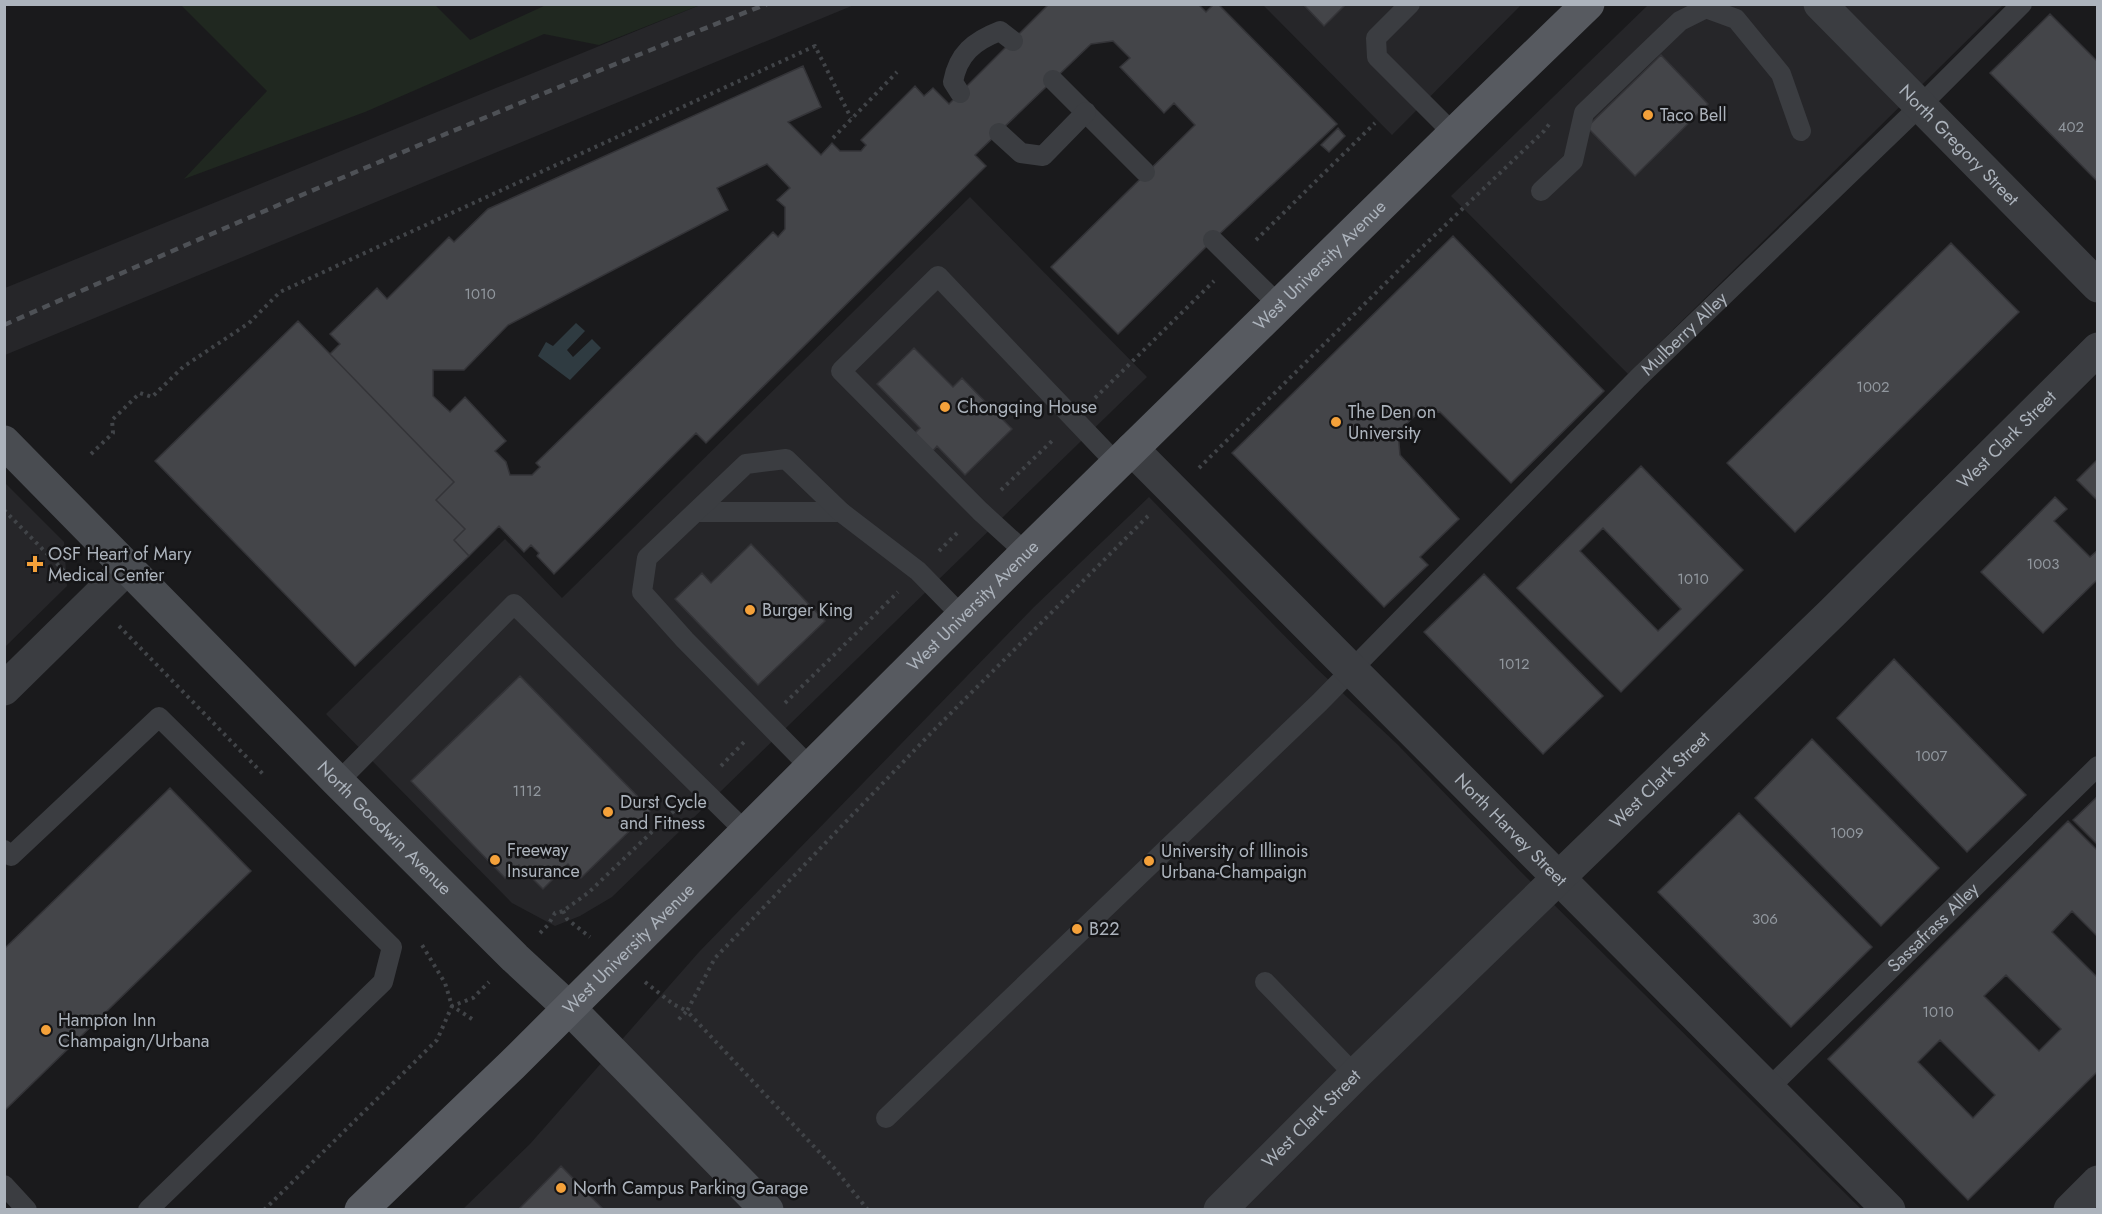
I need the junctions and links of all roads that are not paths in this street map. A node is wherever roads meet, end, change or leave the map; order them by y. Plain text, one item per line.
1 (1410, 4) edge
2 (1820, 4) edge
3 (2022, 4) edge
4 (1578, 8) edge
5 (1013, 40) dead end
6 (1053, 80) dead end
7 (960, 93) dead end
8 (1920, 106) junction
9 (1086, 112) junction
10 (1801, 131) dead end
11 (999, 133) dead end
12 (1454, 134) junction
13 (1146, 172) dead end
14 (1541, 191) dead end
15 (1214, 240) dead end
16 (2097, 286) edge
17 (1280, 306) junction
18 (2097, 349) edge
19 (4, 442) edge
20 (1125, 457) junction
21 (698, 512) junction
22 (841, 512) junction
23 (1026, 553) junction
24 (128, 567) junction
25 (963, 617) junction
26 (1352, 670) junction
27 (4, 689) edge
28 (2097, 766) edge
29 (810, 767) junction
30 (338, 782) junction
31 (745, 831) junction
32 (4, 850) edge
33 (1559, 878) junction
34 (1265, 982) dead end
35 (568, 1007) junction
36 (1355, 1075) junction
37 (1768, 1089) junction
38 (886, 1119) dead end
39 (2097, 1182) edge
40 (4, 1185) edge
41 (27, 1209) edge
42 (148, 1209) edge
43 (361, 1209) edge
44 (767, 1209) edge
45 (1220, 1209) edge
46 (1888, 1209) edge
47 (2070, 1209) edge

1 - 12 lane
2 - 8 street, North Gregory Street
3 - 8 lane, Mulberry Alley
4 - 12 main road, West University Avenue
5 - 7 lane
6 - 9 lane
8 - 16 street, North Gregory Street
8 - 26 lane, Mulberry Alley
9 - 11 lane
9 - 13 lane
10 - 14 lane
12 - 17 main road, West University Avenue
15 - 17 lane
17 - 20 main road, West University Avenue
18 - 33 street, West Clark Street
19 - 24 street, North Goodwin Avenue
20 - 23 main road, West University Avenue
20 - 23 lane
20 - 26 street, North Harvey Street
21 - 22 lane
21 - 22 lane
21 - 29 lane
22 - 25 lane
23 - 25 main road, West University Avenue
24 - 27 street
24 - 30 street, North Goodwin Avenue
25 - 29 main road, West University Avenue
26 - 33 street, North Harvey Street
26 - 38 lane, Mulberry Alley
28 - 37 lane, Sassafrass Alley
29 - 31 main road, West University Avenue
30 - 31 lane
30 - 35 street, North Goodwin Avenue
31 - 35 main road, West University Avenue
32 - 42 lane
33 - 36 street, West Clark Street
33 - 37 street, North Harvey Street
34 - 36 lane
35 - 43 main road, West University Avenue
35 - 44 street, North Goodwin Avenue
36 - 45 street, West Clark Street
37 - 46 street, North Harvey Street
39 - 47 street
40 - 41 lane

